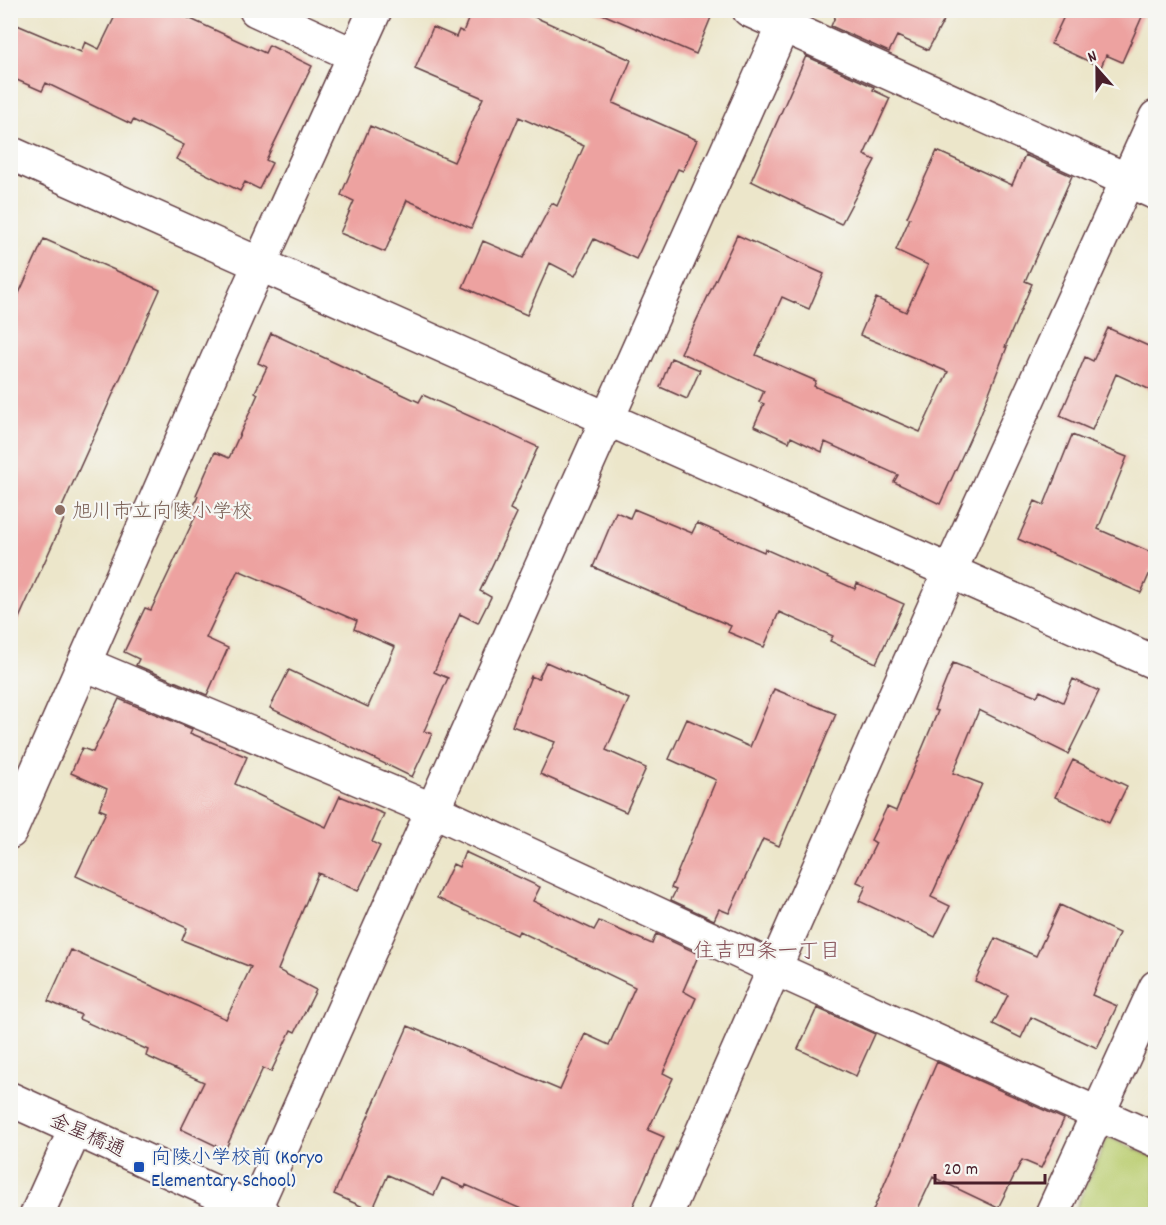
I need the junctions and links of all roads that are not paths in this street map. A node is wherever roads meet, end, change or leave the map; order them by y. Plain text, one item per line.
1 (256, 10) edge
2 (375, 10) edge
3 (749, 10) edge
4 (787, 18) edge
5 (354, 56) junction
6 (1155, 117) edge
7 (10, 153) edge
8 (1141, 187) edge
9 (261, 262) junction
10 (608, 418) junction
11 (950, 571) junction
12 (1155, 663) edge
13 (84, 664) junction
14 (433, 810) junction
15 (10, 832) edge
16 (776, 969) junction
17 (1155, 987) edge
18 (10, 1100) edge
19 (1097, 1115) junction
20 (76, 1128) junction
21 (1155, 1140) edge
22 (259, 1212) edge
23 (36, 1215) edge
24 (666, 1215) edge
25 (1052, 1215) edge

1 - 5 street
2 - 5 street
3 - 4 street
4 - 8 street
4 - 10 street
5 - 9 street
6 - 8 street
7 - 9 street
8 - 11 street
9 - 10 street
9 - 13 street
10 - 11 street
10 - 14 street
11 - 12 street
11 - 16 street
13 - 14 street
13 - 15 street
14 - 16 street
14 - 22 street
16 - 19 street
16 - 24 street
17 - 19 street
18 - 20 street, 金星橋通
19 - 21 street
19 - 25 street
20 - 22 street, 金星橋通
20 - 23 street

